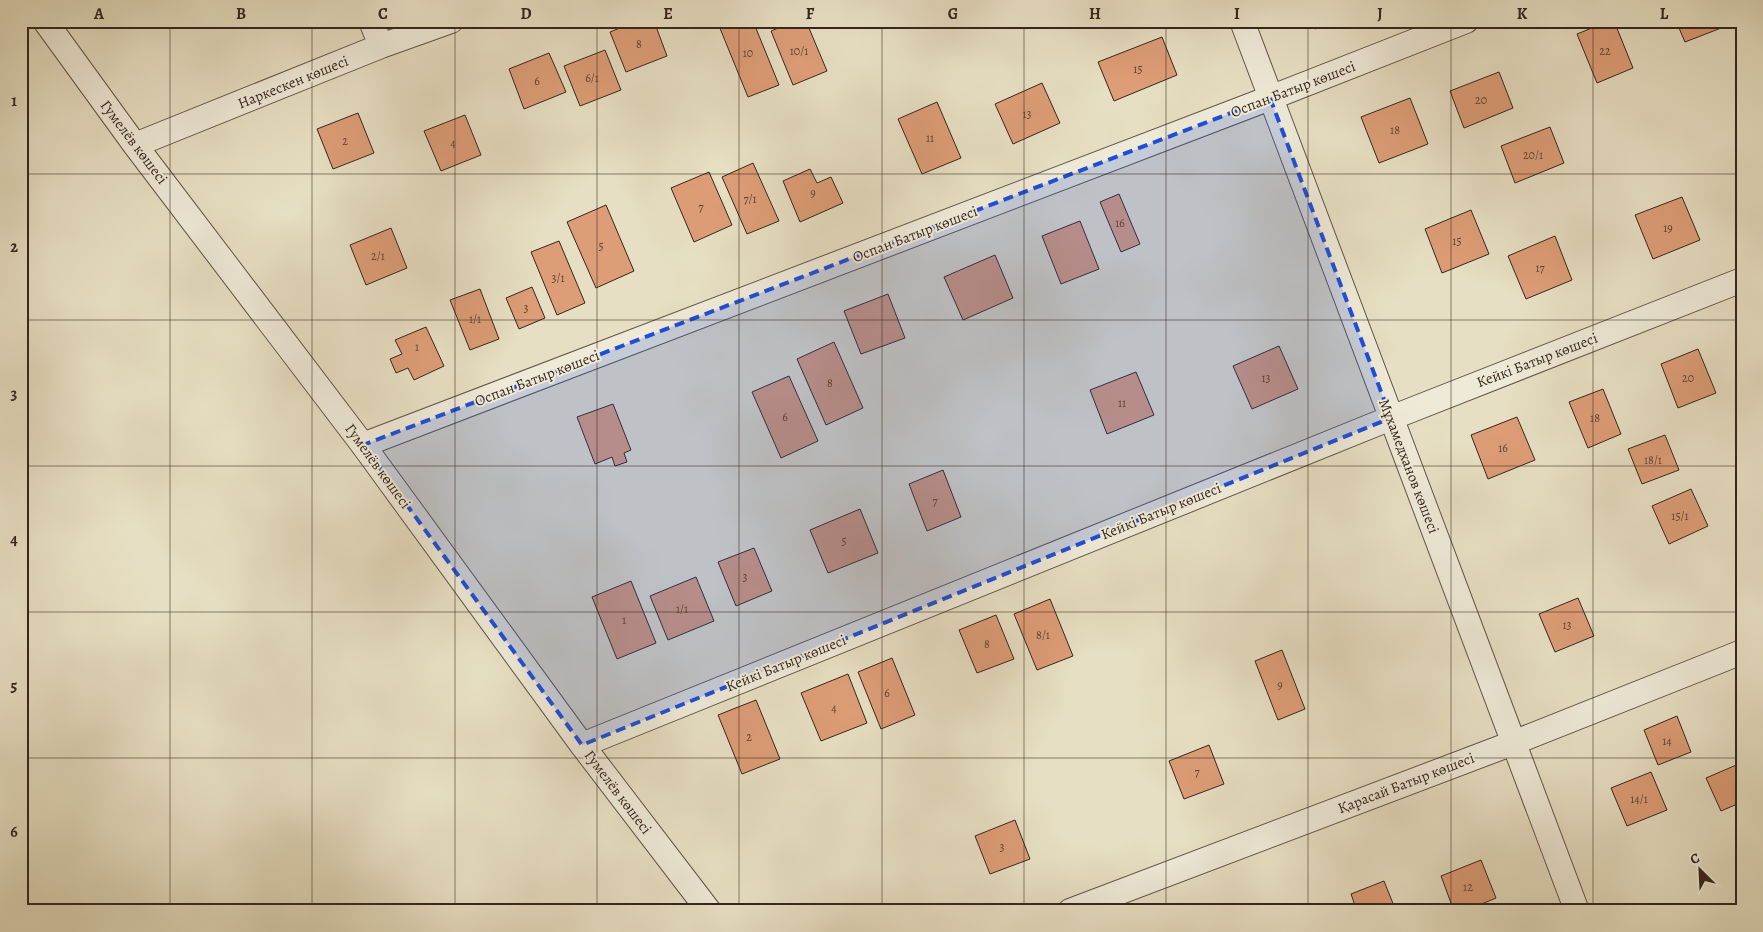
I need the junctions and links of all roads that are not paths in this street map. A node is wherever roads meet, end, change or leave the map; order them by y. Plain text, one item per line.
1 (46, 21) edge
2 (371, 21) edge
3 (451, 21) edge
4 (1242, 21) edge
5 (1466, 21) edge
6 (381, 46) junction
7 (1270, 98) junction
8 (136, 145) junction
9 (1742, 280) edge
10 (1391, 418) junction
11 (363, 445) junction
12 (1742, 652) edge
13 (1513, 743) junction
14 (582, 745) junction
15 (709, 911) edge
16 (1070, 911) edge
17 (1577, 911) edge

1 - 8 street, Гумелёв көшесі
2 - 6 street
3 - 6 street, Наркескен көшесі
4 - 7 street, Мұхамедханов көшесі
5 - 7 street, Оспан Батыр көшесі
6 - 8 street, Наркескен көшесі
7 - 10 street, Мұхамедханов көшесі
7 - 11 street, Оспан Батыр көшесі
8 - 11 street, Гумелёв көшесі
9 - 10 street, Кейкі Батыр көшесі
10 - 13 street, Мұхамедханов көшесі
10 - 14 street, Кейкі Батыр көшесі
11 - 14 street, Гумелёв көшесі
12 - 13 street, Қарасай Батыр көшесі
13 - 16 street, Қарасай Батыр көшесі
13 - 17 street, Мұхамедханов көшесі
14 - 15 street, Гумелёв көшесі

